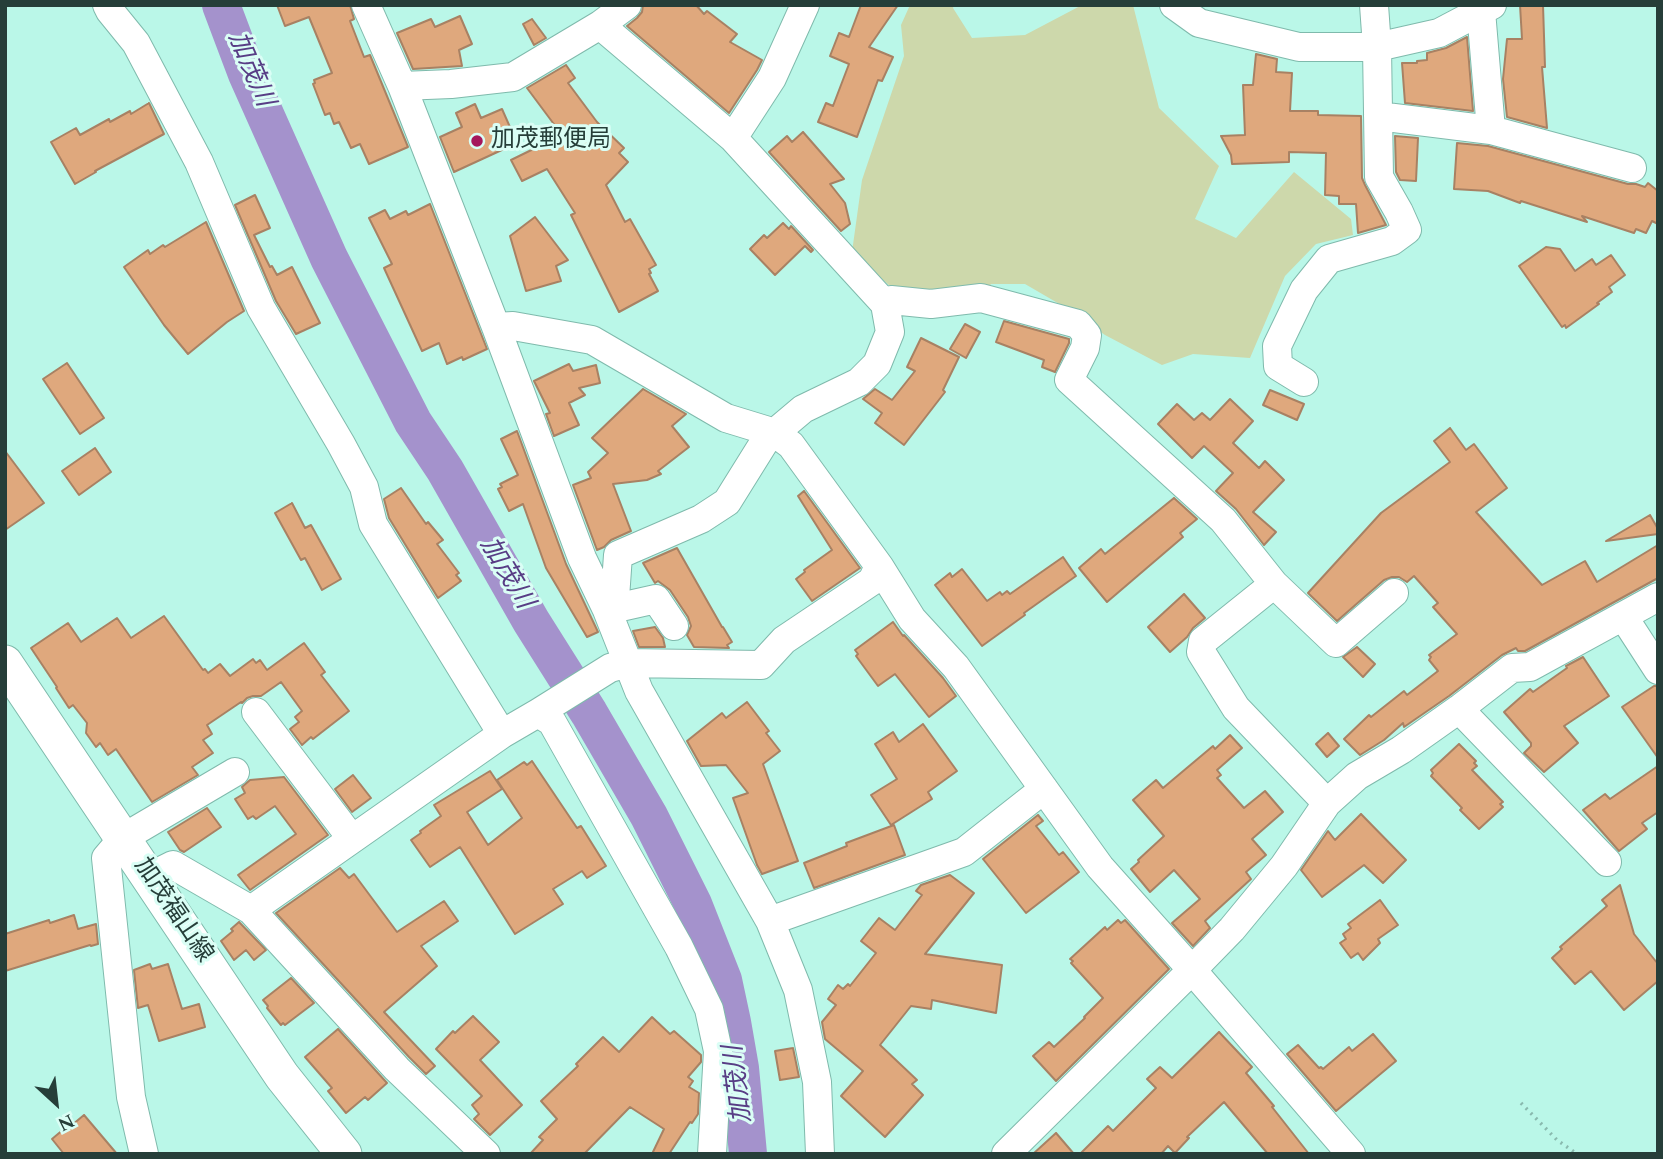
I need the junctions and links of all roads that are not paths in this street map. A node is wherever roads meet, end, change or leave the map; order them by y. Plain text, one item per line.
1 (107, 5) edge
2 (366, 5) edge
3 (627, 5) edge
4 (805, 5) edge
5 (1174, 5) edge
6 (1374, 5) edge
7 (1487, 8) edge
8 (600, 25) junction
9 (1377, 47) junction
10 (402, 86) junction
11 (1378, 116) junction
12 (1491, 130) junction
13 (733, 138) junction
14 (1632, 168) dead end
15 (885, 304) junction
16 (496, 327) junction
17 (1304, 382) dead end
18 (775, 433) junction
19 (879, 566) junction
20 (1273, 584) junction
21 (1394, 593) dead end
22 (1658, 597) edge
23 (607, 610) junction
24 (1623, 616) junction
25 (674, 626) dead end
26 (5, 663) edge
27 (619, 665) junction
28 (1658, 670) edge
29 (1459, 709) junction
30 (541, 710) junction
31 (256, 712) dead end
32 (502, 734) junction
33 (235, 772) dead end
34 (1044, 789) junction
35 (1327, 803) junction
36 (123, 838) junction
37 (352, 839) junction
38 (1607, 862) dead end
39 (149, 877) junction
40 (251, 910) junction
41 (770, 921) junction
42 (1192, 970) junction
43 (144, 1154) edge
44 (344, 1154) edge
45 (486, 1154) edge
46 (712, 1154) edge
47 (820, 1154) edge
48 (1006, 1154) edge
49 (1351, 1154) edge

1 - 32 street
2 - 10 street
3 - 8 street
4 - 13 street
5 - 9 street
6 - 9 street
7 - 9 street
7 - 12 street
8 - 10 street
8 - 13 street
9 - 11 street
10 - 16 street
11 - 12 street
11 - 17 street
12 - 14 street
13 - 15 street
15 - 18 street
15 - 20 street
16 - 18 street
16 - 23 street
18 - 19 street
18 - 23 street
19 - 27 street
19 - 34 street
20 - 21 street
20 - 35 street
22 - 24 street
23 - 25 street
23 - 27 street
24 - 28 street
24 - 29 street
26 - 36 main road, 加茂福山線
27 - 30 street
27 - 41 street
29 - 35 street
29 - 38 street
30 - 32 street
30 - 46 street
31 - 37 street
32 - 37 street
33 - 36 street
34 - 41 street
34 - 42 street
35 - 42 street
36 - 39 main road, 加茂福山線
36 - 43 street
37 - 40 street
39 - 40 street
39 - 44 main road, 加茂福山線
40 - 45 street
41 - 47 street
42 - 48 street
42 - 49 street

